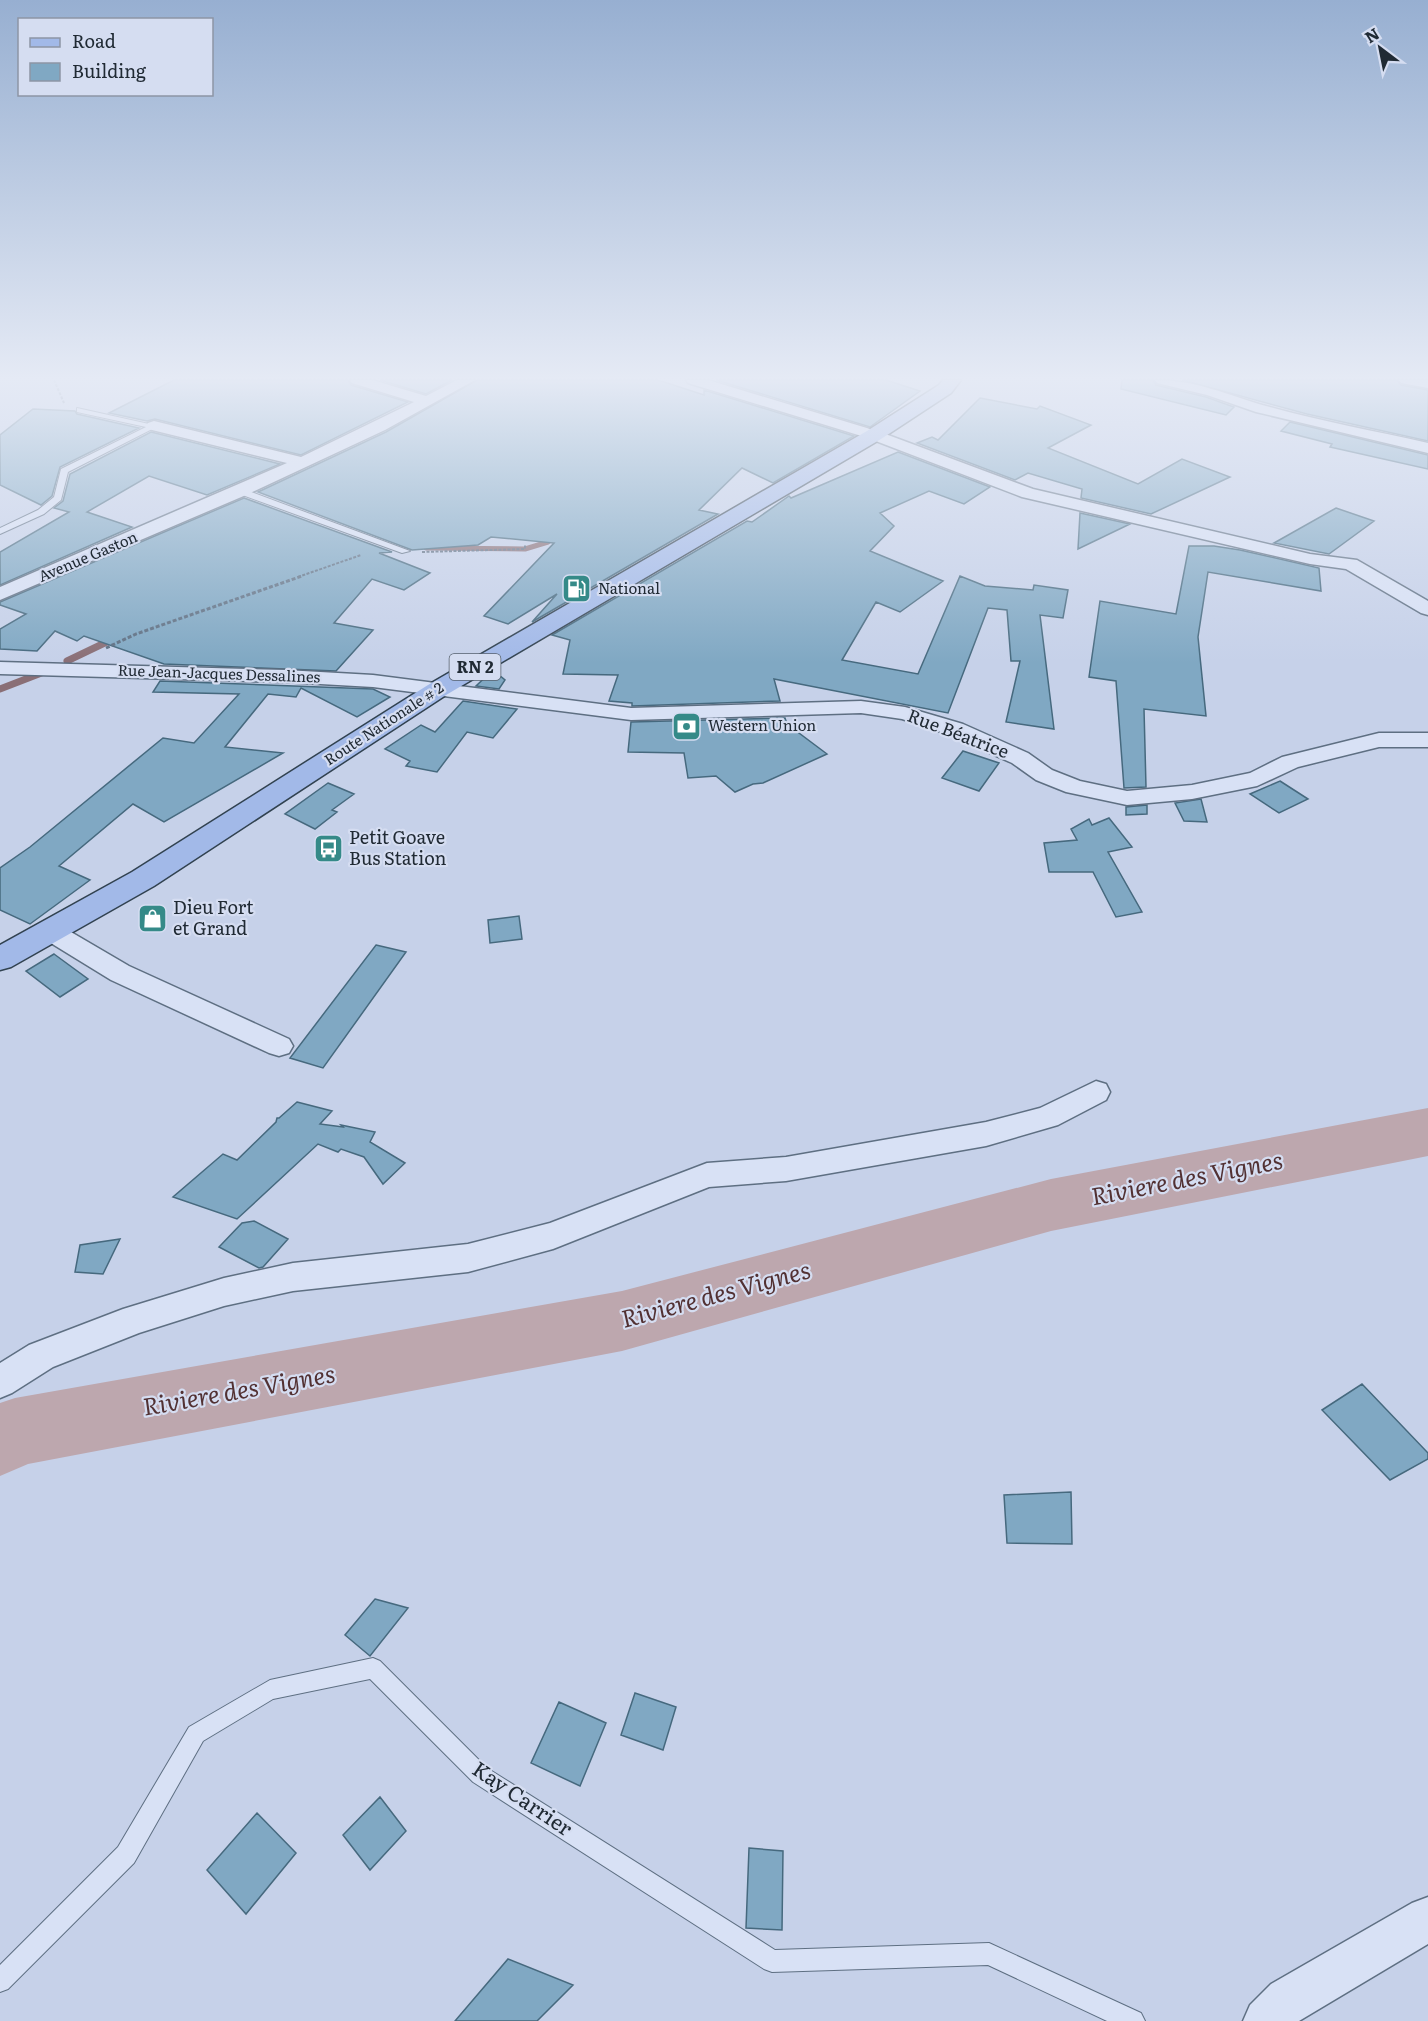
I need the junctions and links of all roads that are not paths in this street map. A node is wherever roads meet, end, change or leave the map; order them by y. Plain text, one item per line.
1 (63, 474) edge
2 (275, 474) edge
3 (806, 474) edge
4 (978, 474) edge
5 (240, 491) junction
6 (0, 531) edge
7 (405, 551) road end
8 (0, 594) edge
9 (1428, 609) edge
10 (0, 668) edge
11 (437, 690) junction
12 (1428, 740) edge
13 (50, 931) junction
14 (0, 959) edge
15 (279, 1046) dead end
16 (1096, 1092) dead end
17 (0, 1382) edge
18 (1428, 1919) edge
19 (0, 1981) edge
20 (1133, 2021) edge
21 (1266, 2021) edge

1 - 6 lane
2 - 5 street, Avenue Gaston
3 - 11 main road, Route Nationale # 2 / RN 2
4 - 9 street
5 - 7 lane
5 - 8 street, Avenue Gaston
10 - 11 street, Rue Jean-Jacques Dessalines
11 - 12 street, Rue Béatrice
11 - 13 main road, Route Nationale # 2 / RN 2
13 - 14 main road, Route Nationale # 2 / RN 2
13 - 15 street
16 - 17 street
18 - 21 street
19 - 20 lane, Kay Carrier

